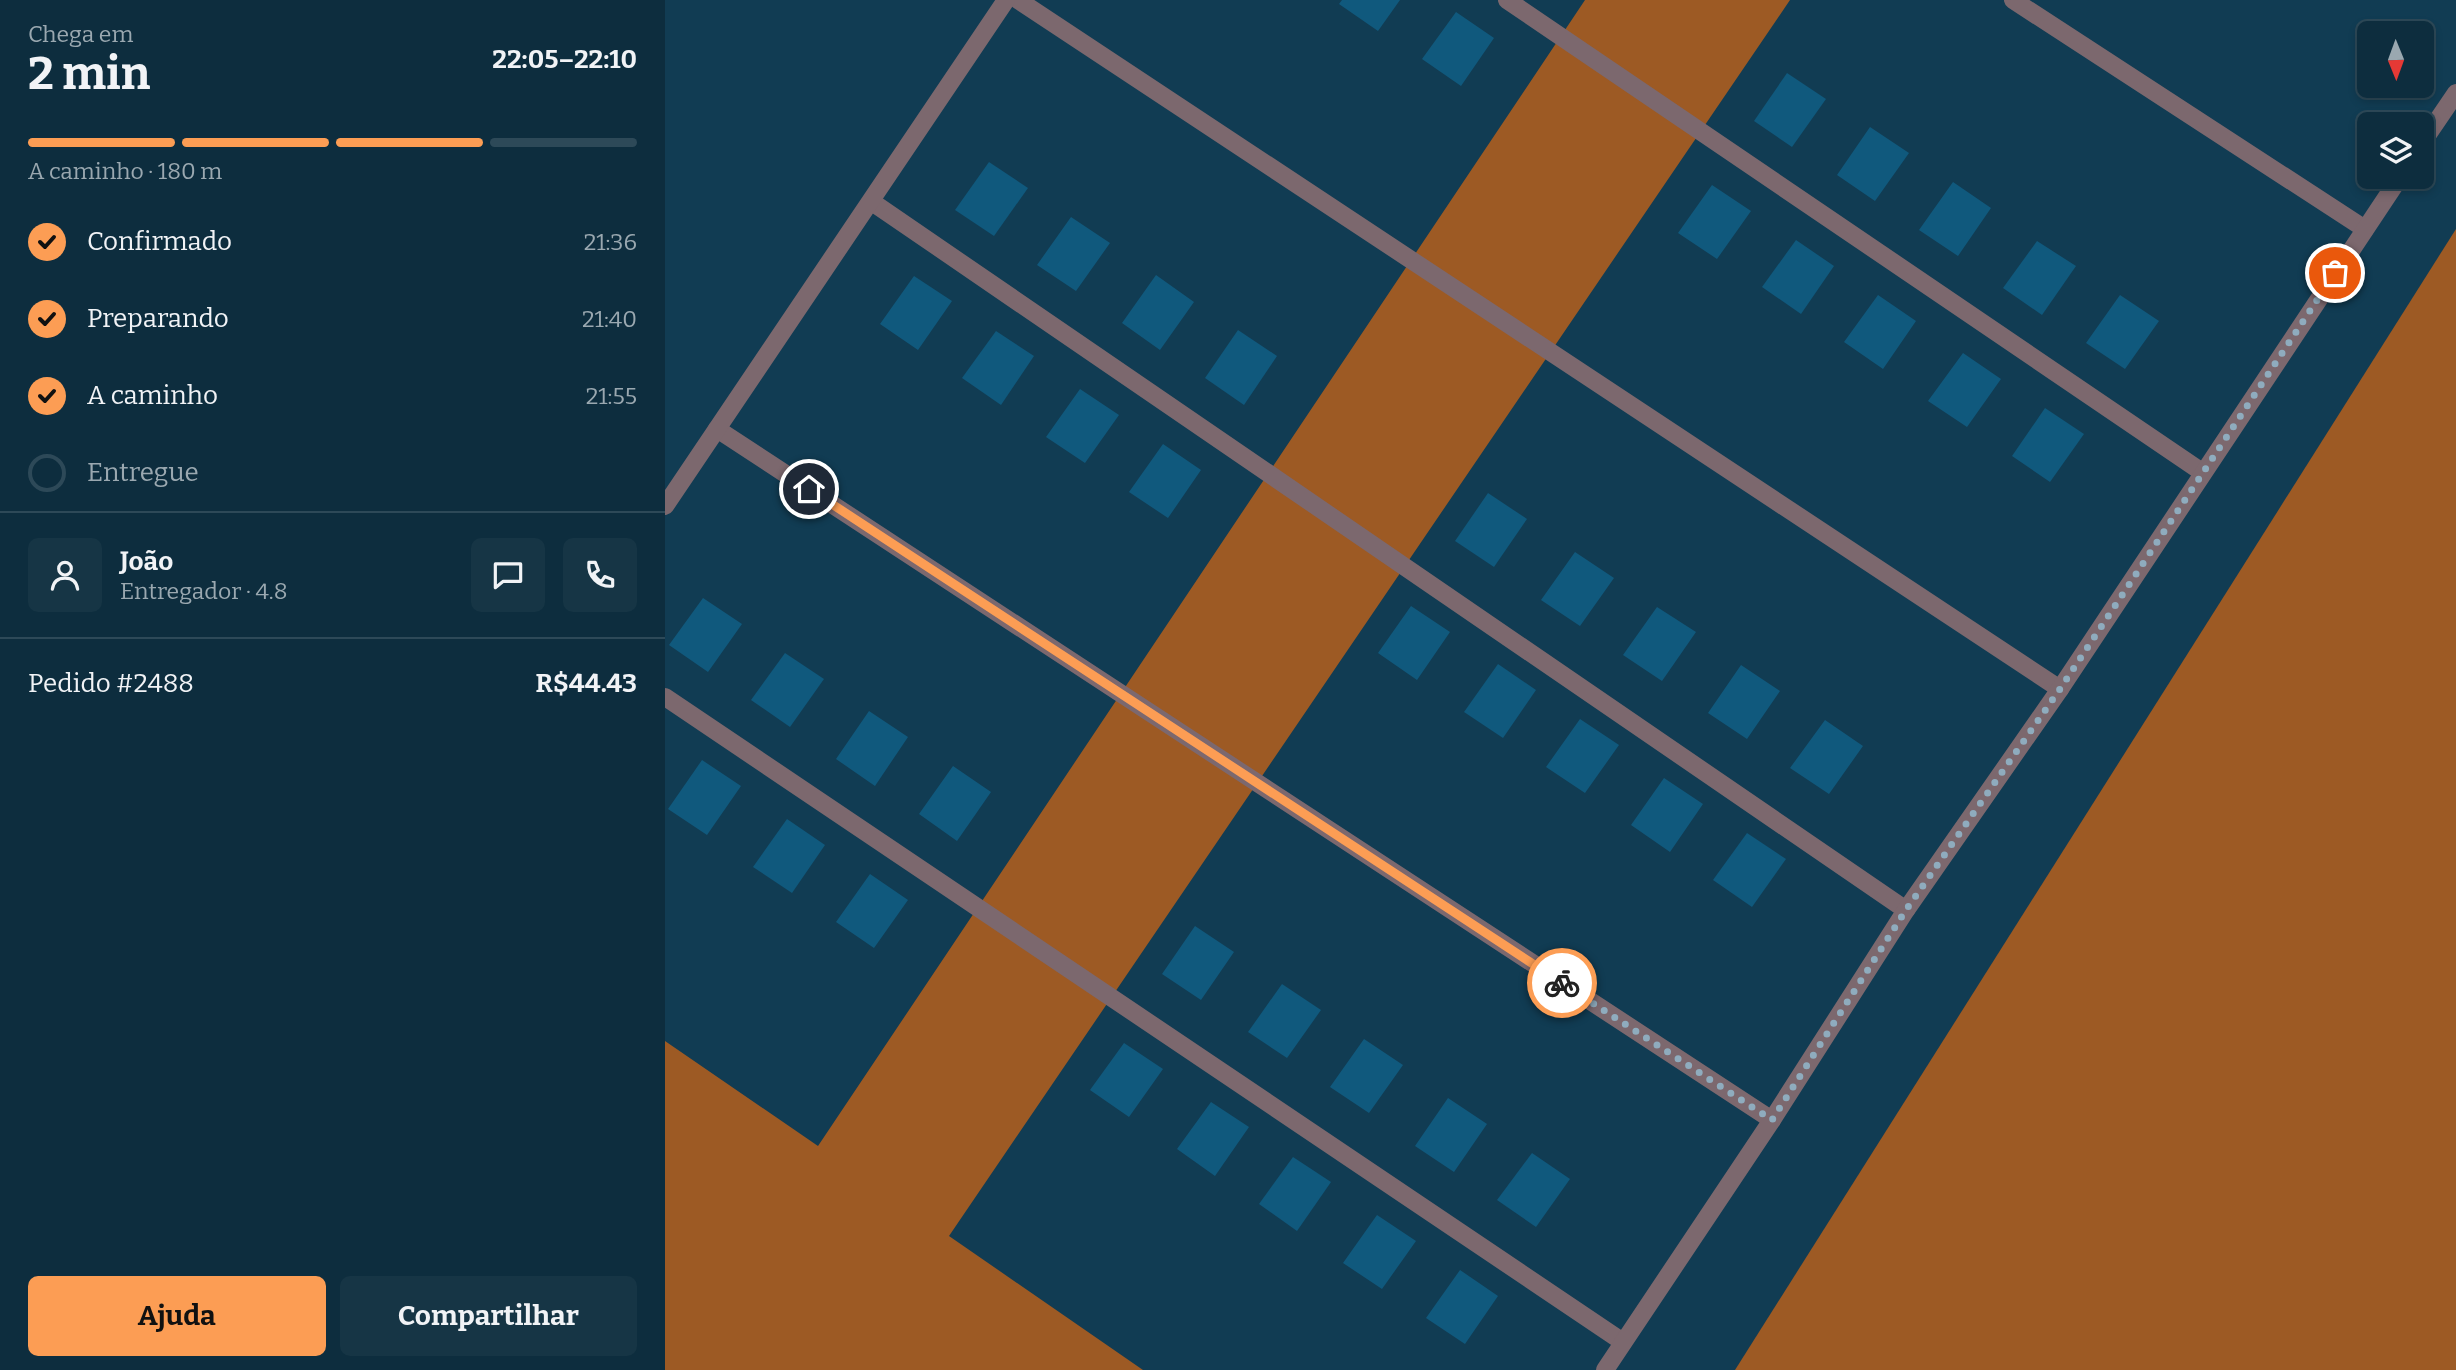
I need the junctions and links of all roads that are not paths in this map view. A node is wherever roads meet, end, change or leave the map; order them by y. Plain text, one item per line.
1 (1006, 0) edge
2 (1018, 0) edge
3 (1507, 0) edge
4 (2014, 0) edge
5 (2456, 93) edge
6 (2434, 126) edge
7 (2392, 189) edge
8 (872, 202) junction
9 (2365, 229) junction
10 (717, 429) junction
11 (2202, 472) junction
12 (665, 506) edge
13 (2060, 689) junction
14 (665, 697) edge
15 (1906, 910) junction
16 (1772, 1120) junction
17 (1623, 1342) junction
18 (1605, 1370) edge

1 - 8 street
2 - 13 street
3 - 11 street
4 - 9 street
5 - 6 street
7 - 9 street
8 - 10 street
8 - 15 street
9 - 11 street
10 - 12 street
10 - 16 street
11 - 13 street
13 - 15 street
14 - 17 street
15 - 16 street
16 - 17 street
17 - 18 street

